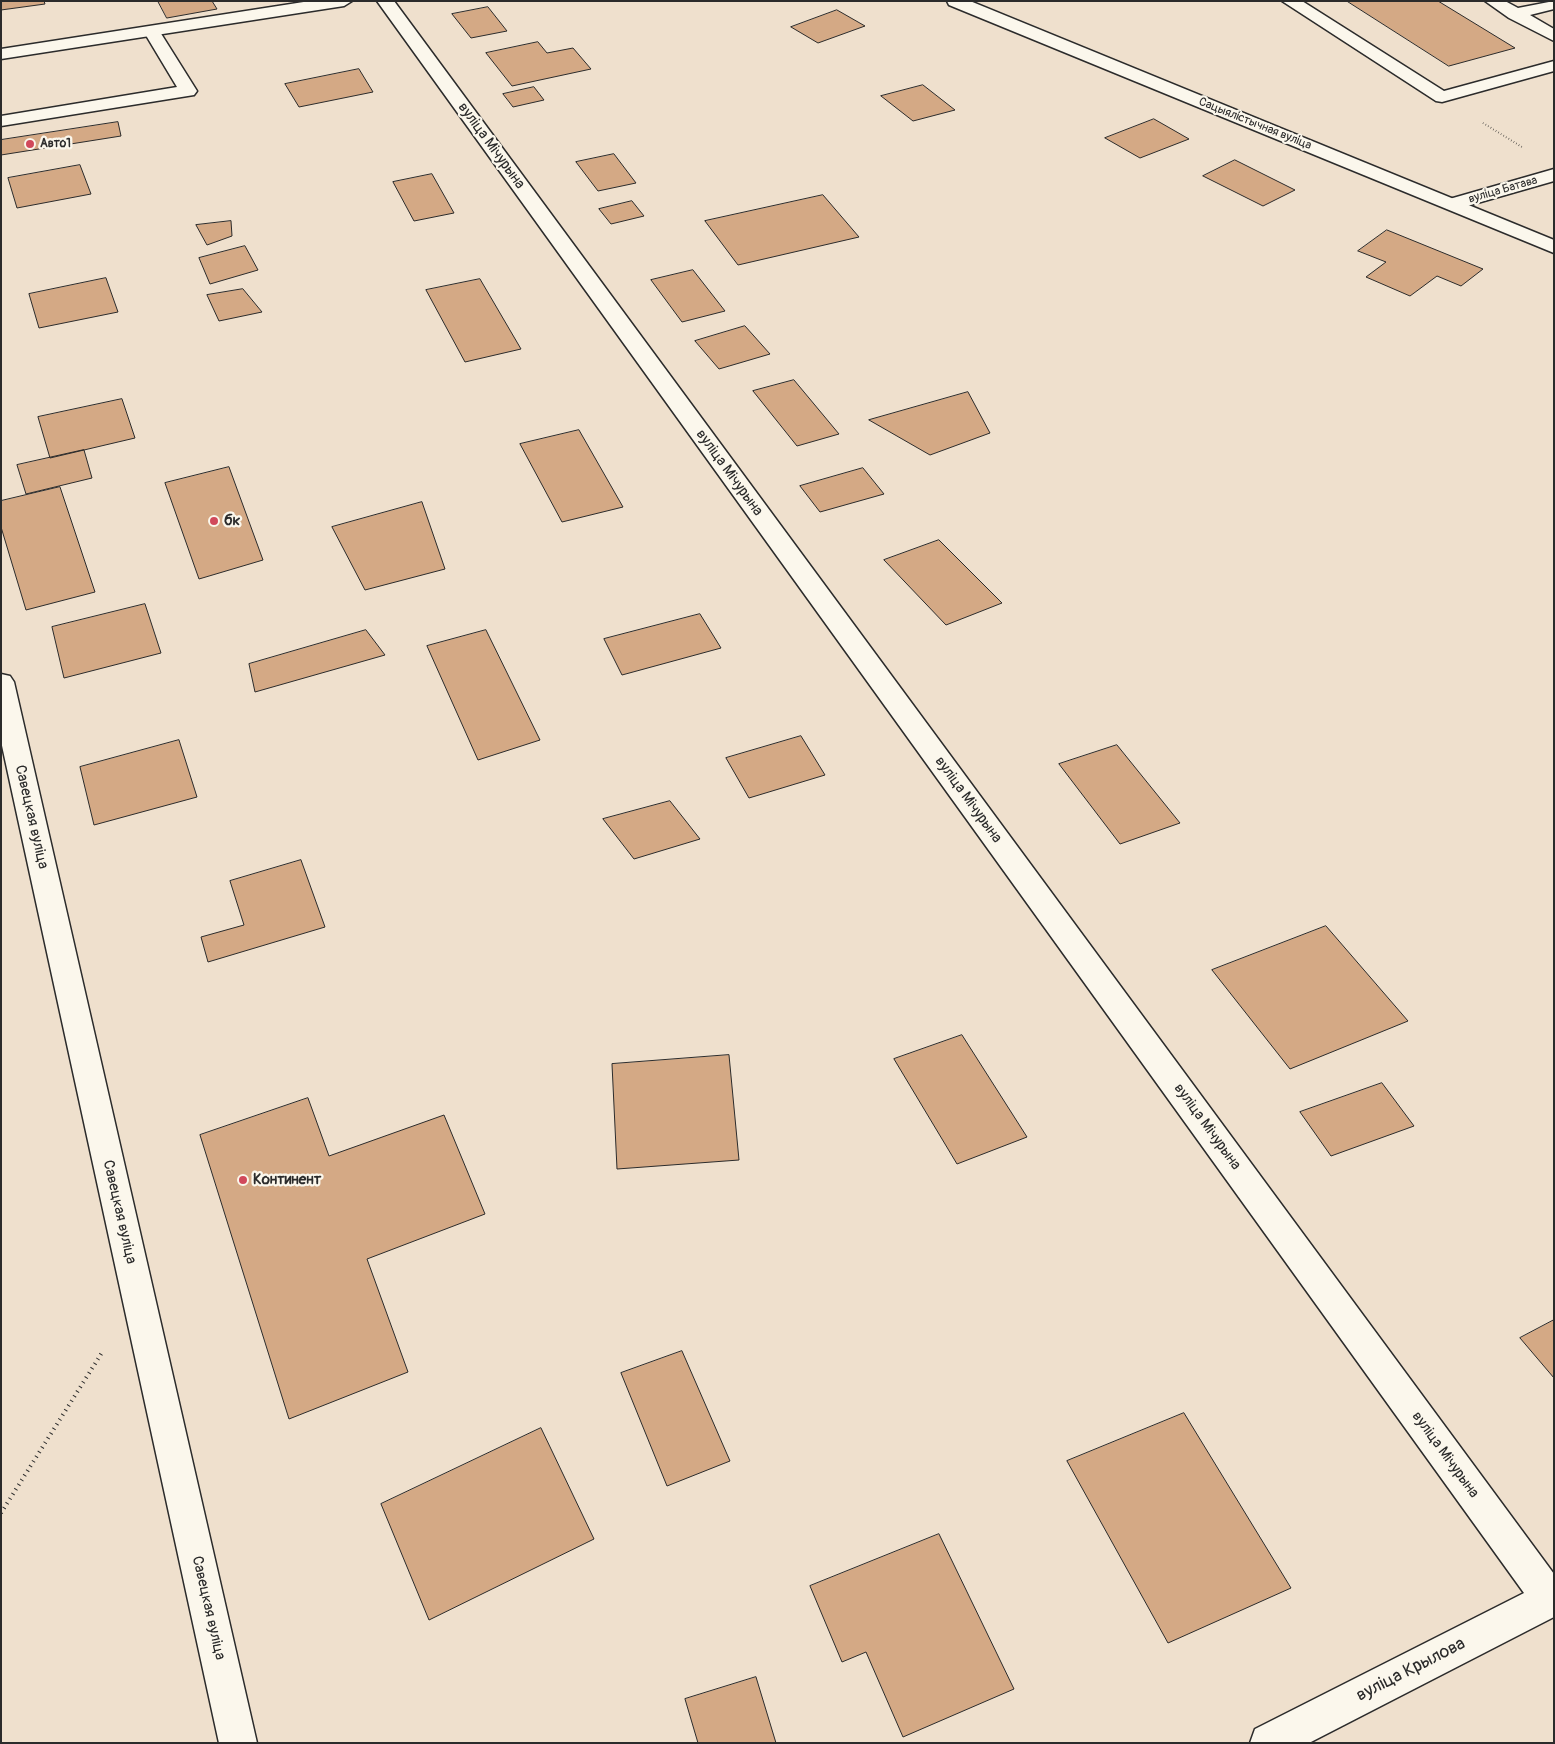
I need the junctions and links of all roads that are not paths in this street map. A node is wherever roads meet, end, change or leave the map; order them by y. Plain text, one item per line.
1 (344, 1) edge
2 (386, 1) edge
3 (955, 1) edge
4 (1290, 1) edge
5 (1493, 1) edge
6 (1554, 4) edge
7 (1515, 14) junction
8 (152, 32) junction
9 (1554, 36) edge
10 (1, 54) edge
11 (1554, 66) edge
12 (1, 121) edge
13 (1554, 175) edge
14 (1453, 204) junction
15 (1554, 247) edge
16 (1, 682) edge
17 (1552, 1598) edge
18 (238, 1743) edge
19 (1269, 1743) edge

1 - 8 street
2 - 17 street, вуліца Мічурына
3 - 14 street, Сацыялістычная вуліца
4 - 11 street
5 - 7 street
6 - 7 street
7 - 9 street
8 - 10 street
8 - 12 street
13 - 14 street, вуліца Батава
14 - 15 street, Сацыялістычная вуліца
16 - 18 street, Савецкая вуліца
17 - 19 street, вуліца Крылова

